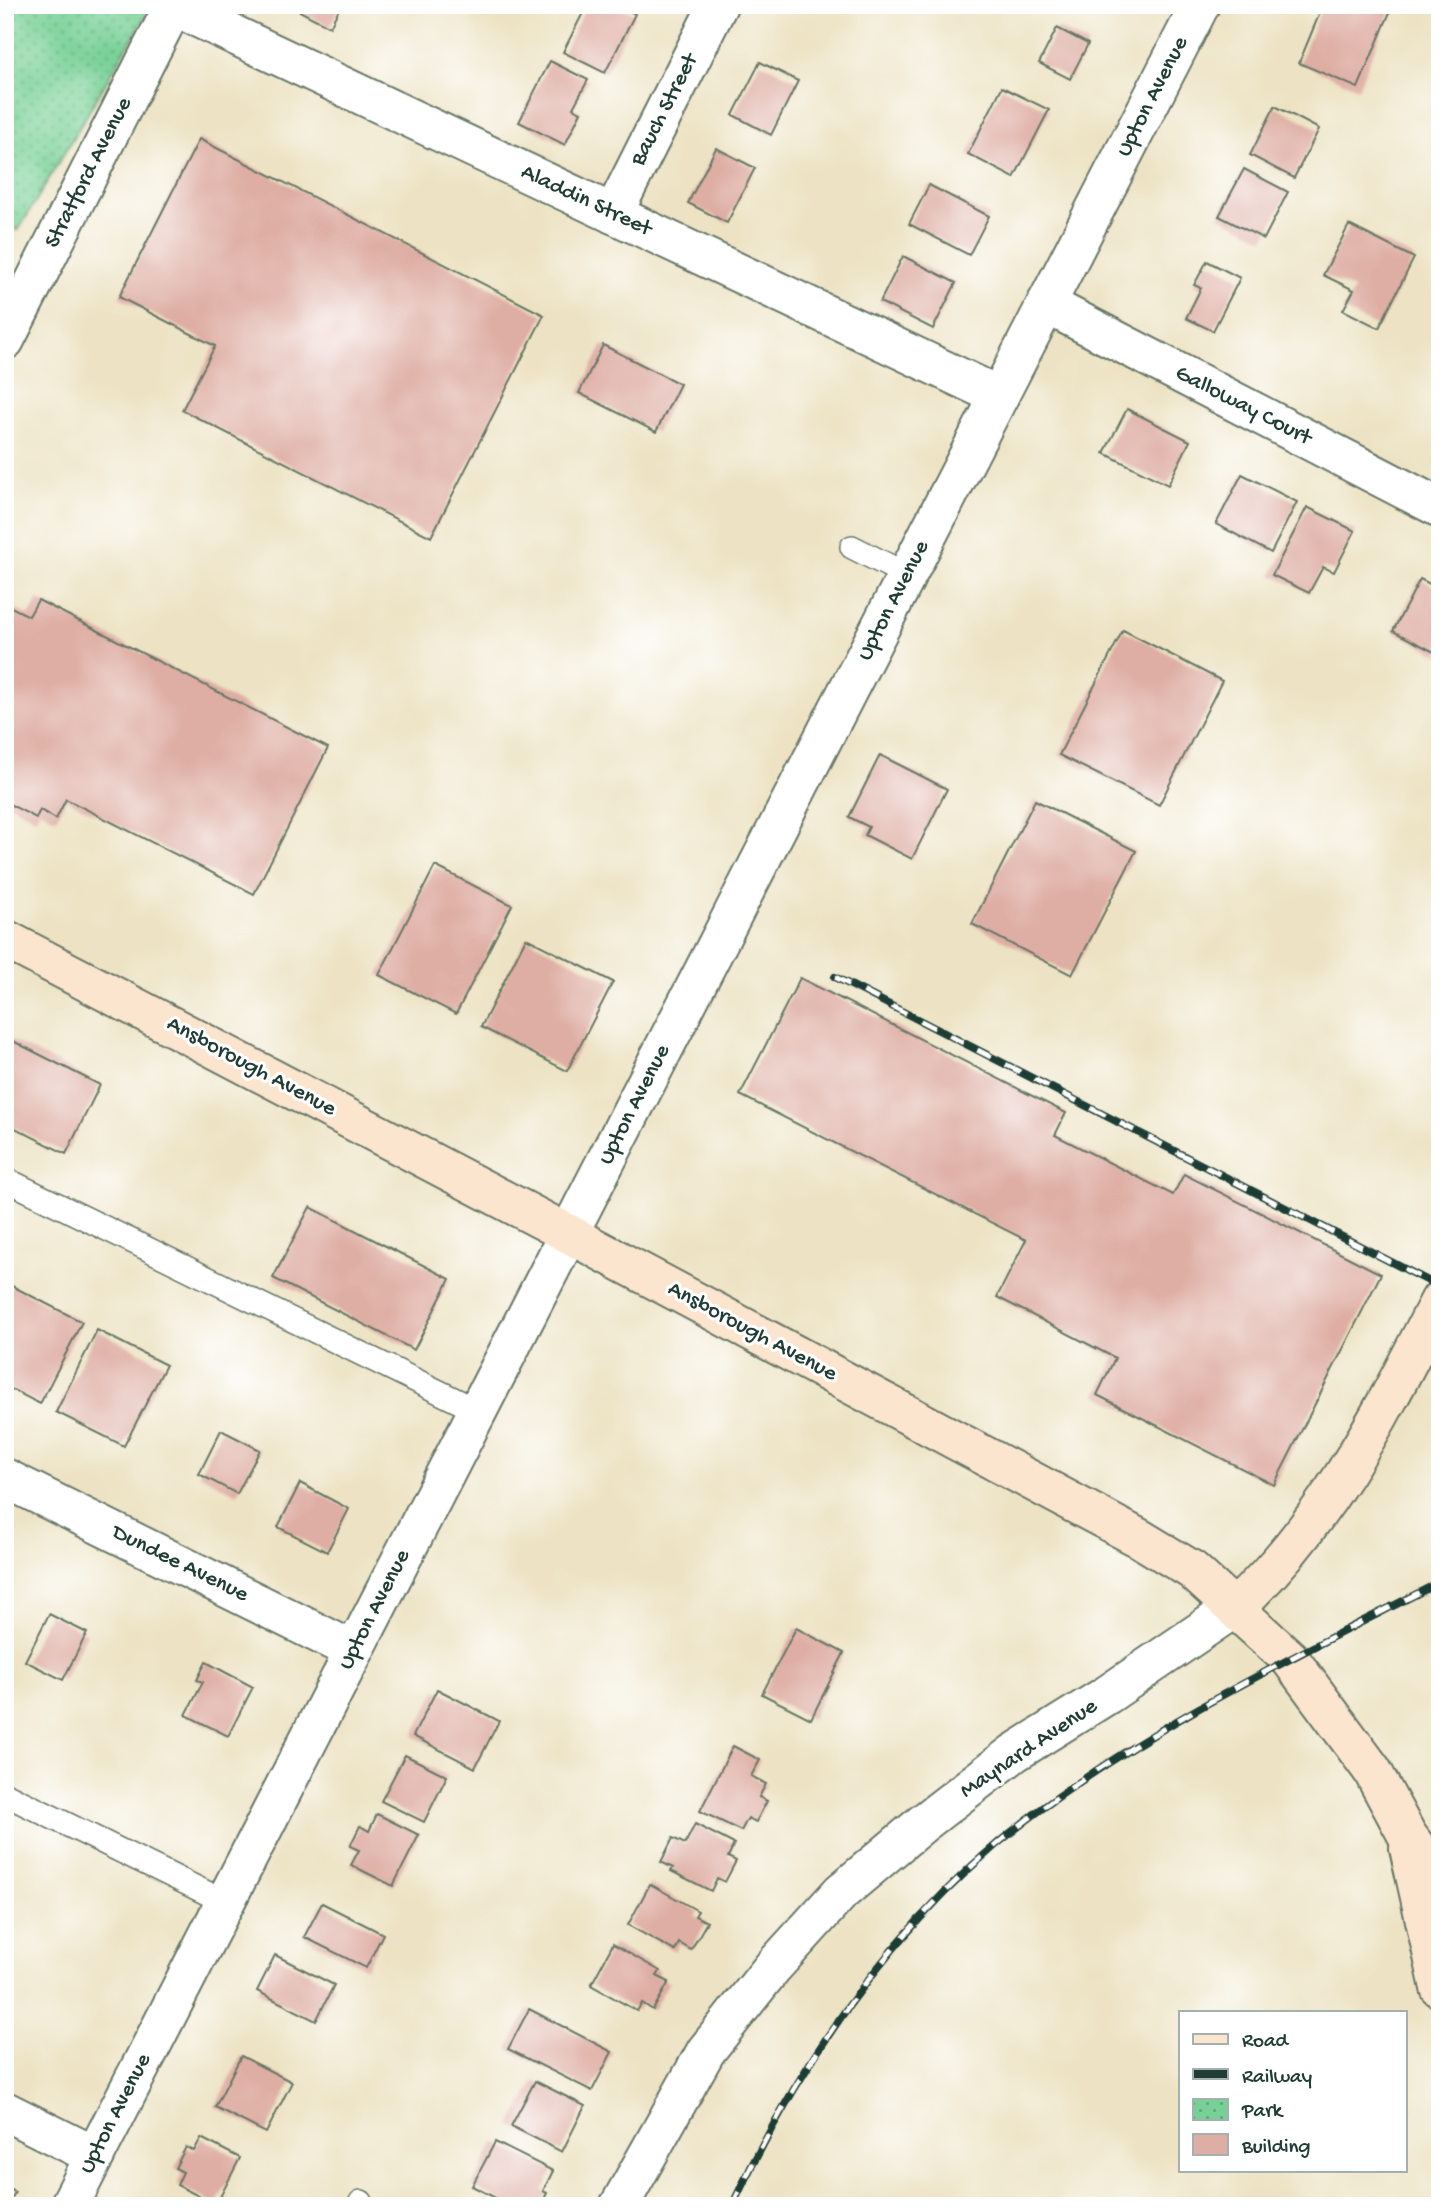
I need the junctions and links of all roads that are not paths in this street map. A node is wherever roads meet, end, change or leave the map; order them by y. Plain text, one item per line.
1 (718, 5) edge
2 (1200, 5) edge
3 (174, 6) edge
4 (613, 214) junction
5 (1046, 304) junction
6 (5, 340) edge
7 (999, 396) junction
8 (1440, 508) edge
9 (852, 547) dead end
10 (907, 575) junction
11 (5, 939) edge
12 (5, 1179) edge
13 (569, 1234) junction
14 (1440, 1300) edge
15 (478, 1411) junction
16 (5, 1478) edge
17 (1236, 1607) junction
18 (354, 1650) junction
19 (5, 1794) edge
20 (1406, 1835) junction
21 (1440, 1880) edge
22 (225, 1902) junction
23 (1440, 1988) edge
24 (5, 2111) edge
25 (95, 2156) junction
26 (69, 2206) edge
27 (620, 2206) edge

1 - 4 street, Bauch Street
2 - 5 street, Upton Avenue
3 - 4 street, Aladdin Street
3 - 6 street, Stratford Avenue
4 - 7 street, Aladdin Street
5 - 7 street, Upton Avenue
5 - 8 street, Galloway Court
7 - 10 street, Upton Avenue
9 - 10 lane
10 - 13 street, Upton Avenue
11 - 13 main road, Ansborough Avenue
12 - 15 lane
13 - 15 street, Upton Avenue
13 - 17 main road, Ansborough Avenue
14 - 17 main road, Maynard Avenue
15 - 18 street, Upton Avenue
16 - 18 street, Dundee Avenue
17 - 20 main road, Ansborough Avenue
17 - 27 street, Maynard Avenue
18 - 22 street, Upton Avenue
19 - 22 lane
20 - 21 main road, Ansborough Avenue
20 - 23 main road, Ansborough Avenue
22 - 25 street, Upton Avenue
24 - 25 street
25 - 26 street, Upton Avenue

